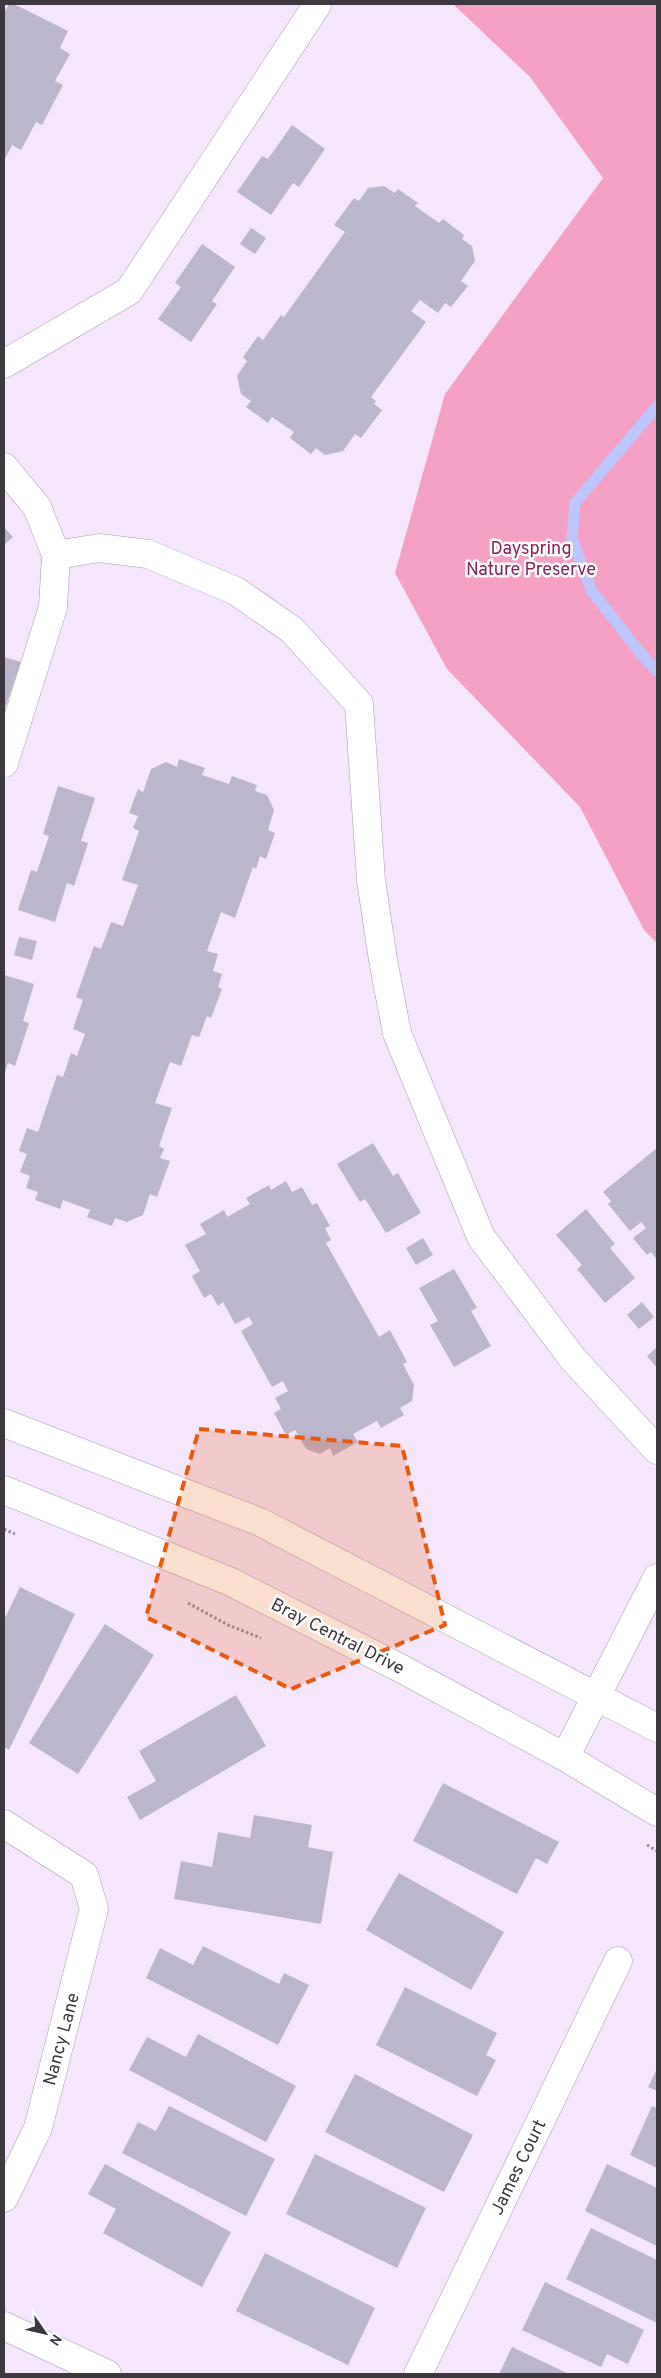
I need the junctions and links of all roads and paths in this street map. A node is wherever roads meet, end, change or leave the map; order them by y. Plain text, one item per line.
1 (317, 5) edge
2 (4, 364) edge
3 (4, 467) edge
4 (56, 555) junction
5 (4, 763) edge
6 (4, 1423) edge
7 (657, 1450) edge
8 (4, 1490) edge
9 (4, 1529) edge
10 (22, 1536) dead end
11 (657, 1578) edge
12 (180, 1599) dead end
13 (269, 1641) dead end
14 (596, 1697) junction
15 (657, 1728) edge
16 (565, 1757) junction
17 (657, 1812) edge
18 (4, 1824) edge
19 (640, 1841) dead end
20 (657, 1852) edge
21 (618, 1960) dead end
22 (4, 2198) edge
23 (4, 2326) edge
24 (106, 2374) edge
25 (418, 2374) edge

1 - 2 street
3 - 4 street
4 - 5 street
4 - 7 street
6 - 14 street
8 - 16 street, Bray Central Drive
9 - 10 path
11 - 14 street
12 - 13 path
14 - 15 street
14 - 16 street
16 - 17 street, Bray Central Drive
18 - 22 street, Nancy Lane
19 - 20 path
21 - 25 street, James Court
23 - 24 street

